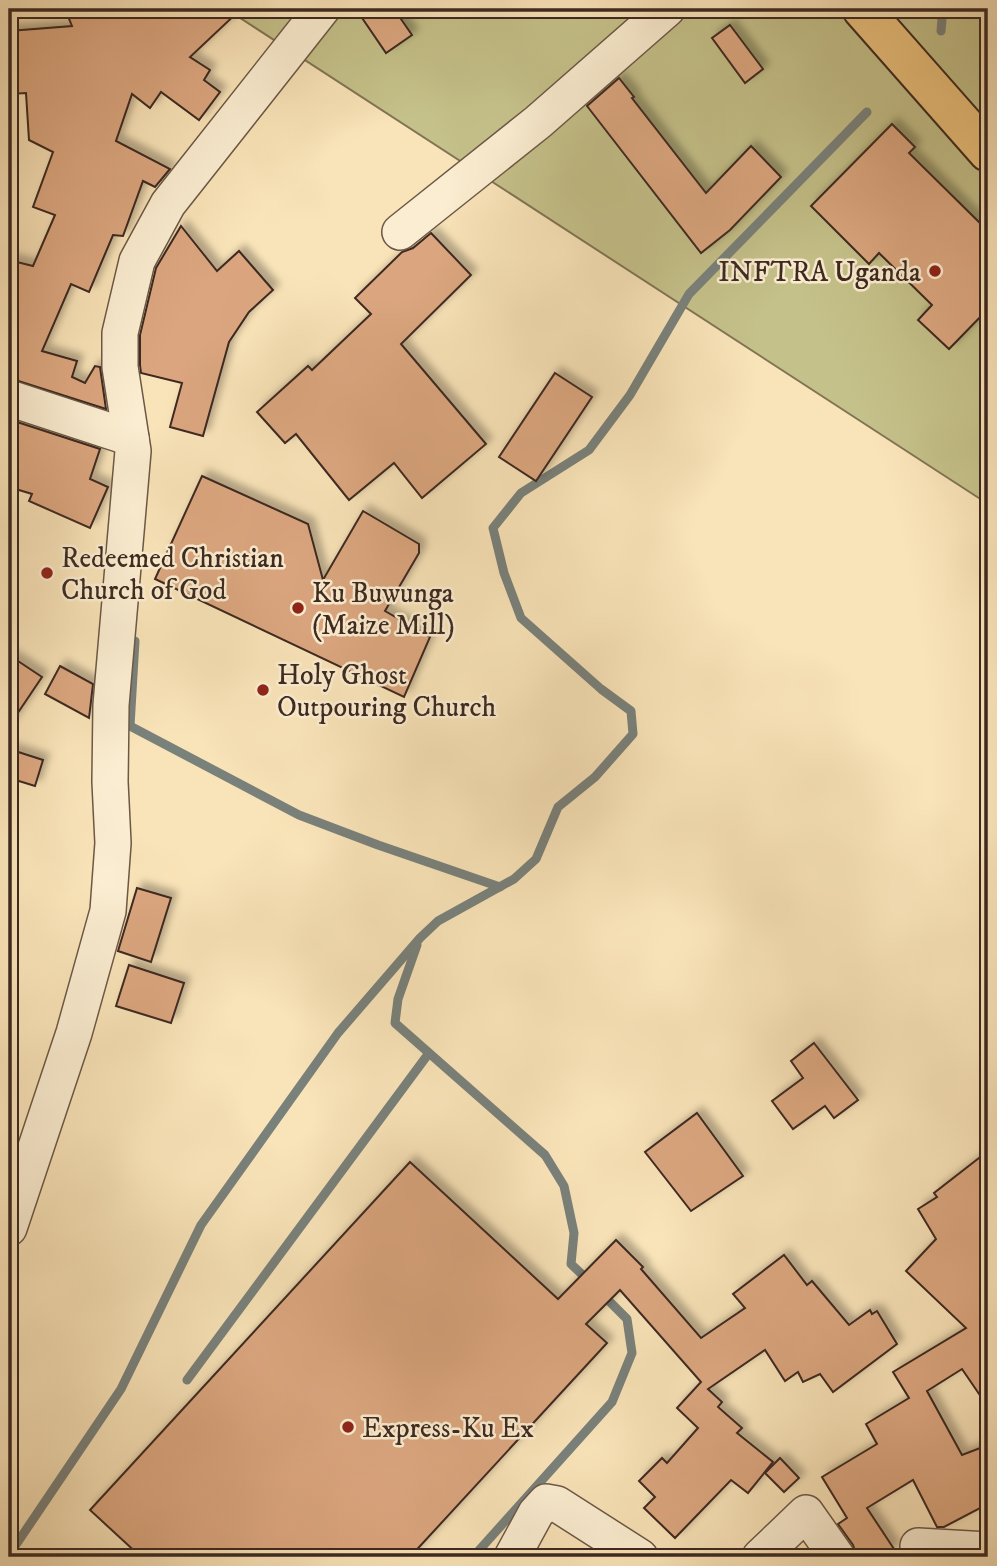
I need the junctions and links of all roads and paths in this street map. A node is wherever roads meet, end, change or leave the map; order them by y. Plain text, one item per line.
1 (322, 9) edge
2 (667, 9) edge
3 (862, 9) edge
4 (988, 152) edge
5 (400, 232) dead end
6 (9, 398) edge
7 (131, 438) junction
8 (9, 1228) edge
9 (918, 1546) dead end
10 (988, 1550) edge
11 (512, 1557) edge
12 (640, 1557) edge
13 (760, 1557) edge
14 (837, 1557) edge

1 - 7 street
2 - 5 street
3 - 4 main road
6 - 7 street
7 - 8 street
9 - 10 street
11 - 12 street
13 - 14 street

